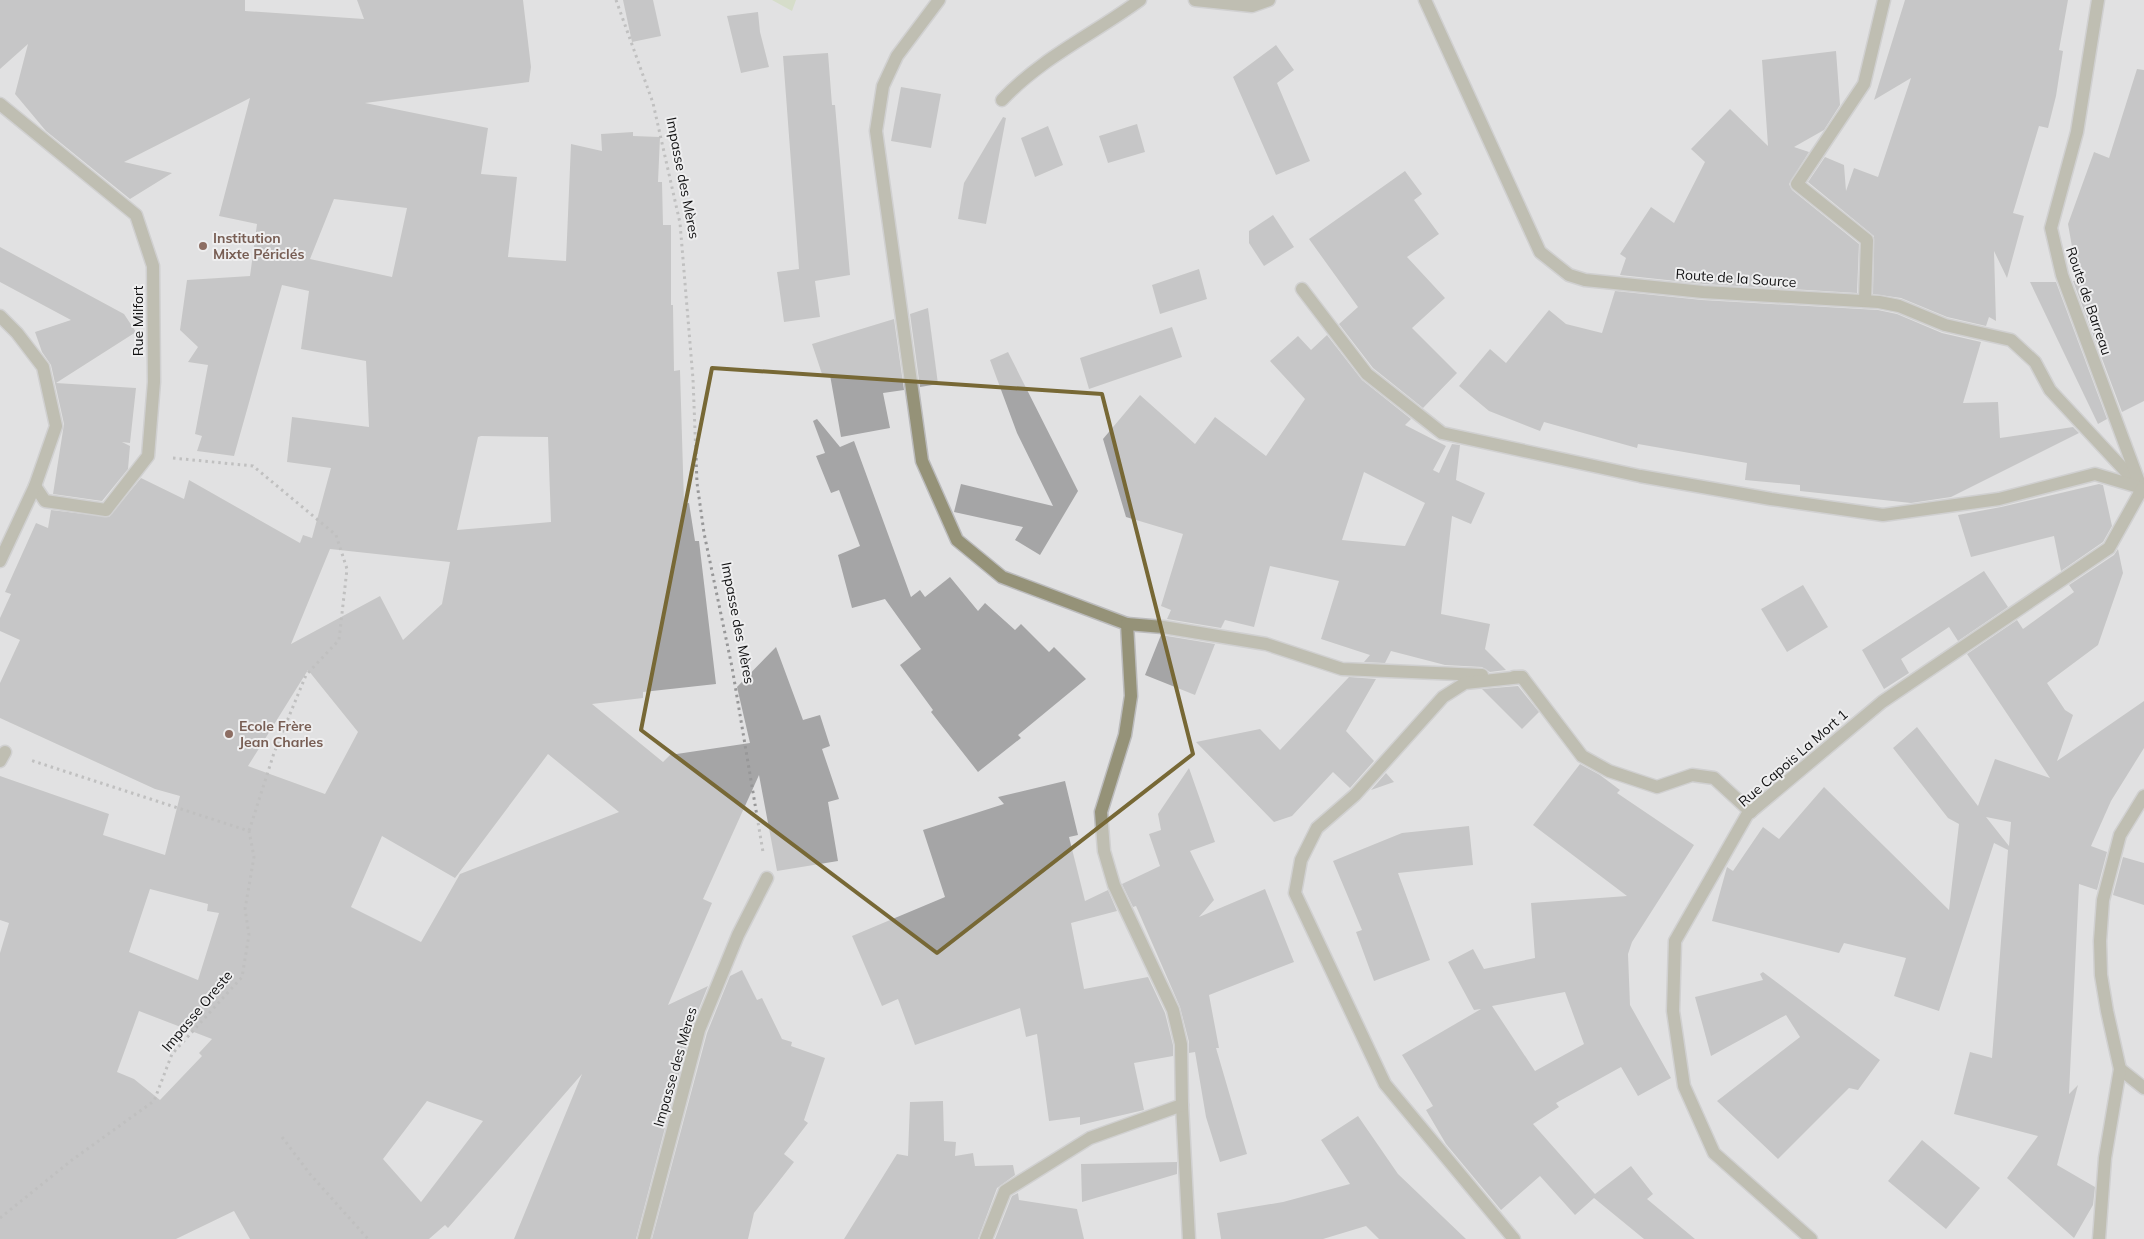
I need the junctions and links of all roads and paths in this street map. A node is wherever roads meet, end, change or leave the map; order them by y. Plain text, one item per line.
1 (616, 0) edge
2 (940, 0) edge
3 (1140, 0) edge
4 (1195, 0) edge
5 (1269, 0) edge
6 (1425, 0) edge
7 (1884, 0) edge
8 (2098, 0) edge
9 (1002, 100) dead end
10 (0, 104) edge
11 (1302, 289) dead end
12 (1865, 301) junction
13 (0, 316) edge
14 (148, 456) junction
15 (35, 486) junction
16 (2143, 488) edge
17 (0, 559) edge
18 (1127, 624) junction
19 (1522, 677) junction
20 (2, 757) edge
21 (2144, 796) edge
22 (1751, 812) junction
23 (249, 831) junction
24 (767, 878) joint
25 (2120, 1069) junction
26 (2144, 1088) edge
27 (1182, 1105) junction
28 (282, 1137) dead end
29 (0, 1218) edge
30 (368, 1239) edge
31 (644, 1239) edge
32 (986, 1239) edge
33 (1189, 1239) edge
34 (1514, 1239) edge
35 (1811, 1239) edge
36 (2099, 1239) edge

1 - 24 path, Impasse des Mères
2 - 18 street
3 - 9 street
4 - 5 street
6 - 12 street, Route de la Source
7 - 12 street
8 - 16 street, Route de Barreau
10 - 14 street, Rue Milfort
11 - 16 street
12 - 16 street, Route de la Source
13 - 15 street
14 - 15 street
14 - 23 path, Impasse Oreste
15 - 17 street
16 - 22 street, Rue Capois La Mort 1
18 - 19 street
18 - 27 street
19 - 22 street
19 - 34 street
20 - 23 path
21 - 25 street
22 - 35 street, Rue Capois La Mort 1
23 - 29 path, Impasse Oreste
24 - 31 street, Impasse des Mères
25 - 26 street
25 - 36 street
27 - 32 street
27 - 33 street
28 - 30 path

